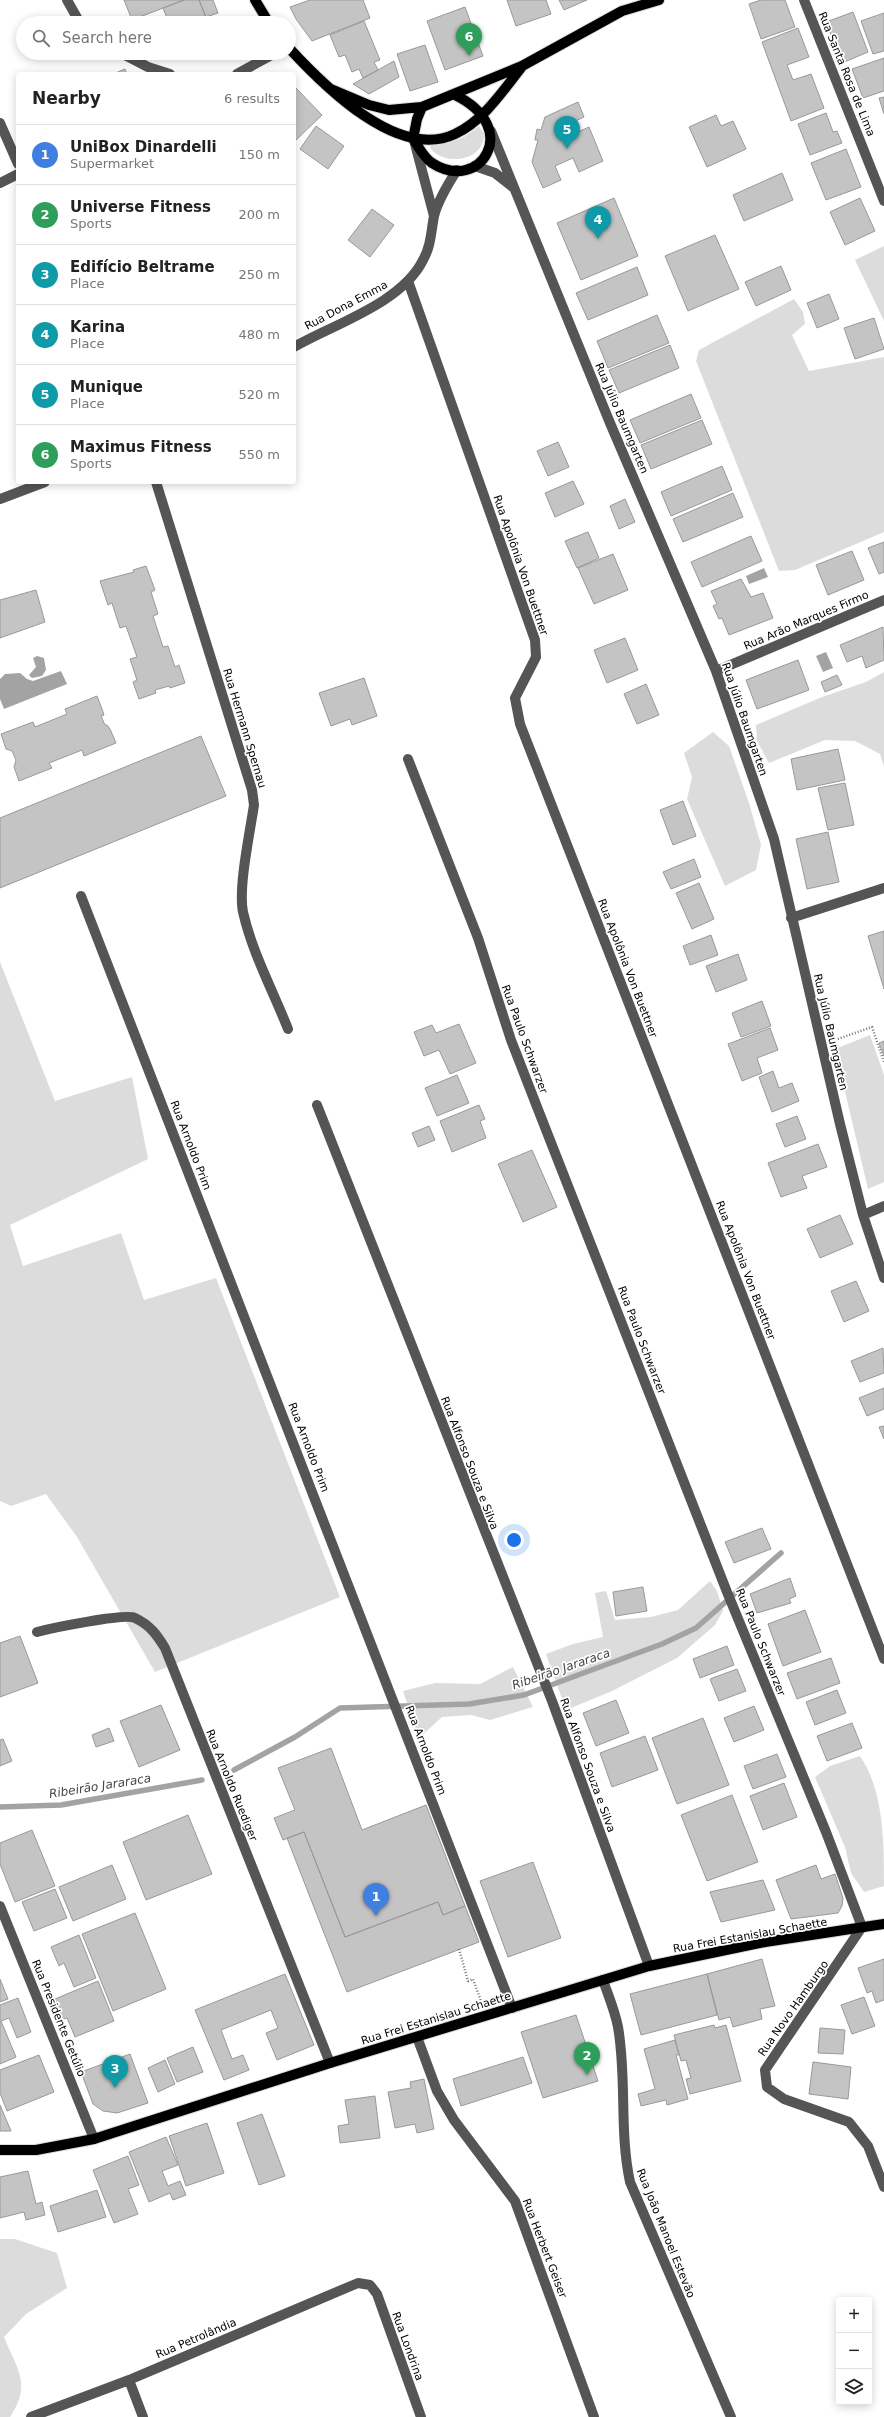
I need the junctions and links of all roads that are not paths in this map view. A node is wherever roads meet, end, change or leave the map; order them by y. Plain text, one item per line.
1 (67, 0) edge
2 (255, 0) edge
3 (659, 0) edge
4 (804, 0) edge
5 (76, 16) edge
6 (265, 16) edge
7 (296, 55) edge
8 (134, 60) edge
9 (262, 60) edge
10 (522, 66) junction
11 (164, 72) edge
12 (241, 72) edge
13 (331, 89) junction
14 (455, 95) junction
15 (422, 107) junction
16 (483, 115) junction
17 (0, 123) edge
18 (491, 131) junction
19 (414, 139) junction
20 (16, 159) edge
21 (475, 166) junction
22 (457, 170) junction
23 (16, 175) edge
24 (0, 183) edge
25 (515, 190) junction
26 (884, 201) edge
27 (434, 216) junction
28 (408, 281) junction
29 (296, 346) edge
30 (40, 484) edge
31 (157, 484) edge
32 (0, 499) edge
33 (884, 600) edge
34 (716, 671) junction
35 (408, 759) dead end
36 (884, 888) edge
37 (82, 896) dead end
38 (791, 918) junction
39 (288, 1029) dead end
40 (317, 1105) dead end
41 (884, 1206) edge
42 (863, 1215) junction
43 (884, 1278) edge
44 (37, 1632) dead end
45 (884, 1659) edge
46 (0, 1906) edge
47 (884, 1924) edge
48 (862, 1927) junction
49 (649, 1966) junction
50 (603, 1980) junction
51 (512, 2008) junction
52 (417, 2037) junction
53 (330, 2063) junction
54 (94, 2140) junction
55 (0, 2150) edge
56 (884, 2187) edge
57 (370, 2285) joint
58 (129, 2380) junction
59 (31, 2417) edge
60 (143, 2417) edge
61 (421, 2417) edge
62 (594, 2417) edge
63 (731, 2417) edge

1 - 5 street
2 - 6 main road
3 - 10 main road
4 - 26 street, Rua Santa Rosa de Lima
7 - 13 main road
8 - 11 street
9 - 12 street
10 - 14 main road
10 - 16 main road
13 - 15 main road
13 - 19 main road
14 - 15 main road
14 - 16 main road
15 - 19 main road
16 - 18 main road
16 - 19 main road
17 - 20 street
18 - 21 main road
18 - 25 street, Rua Júlio Baumgarten
19 - 22 main road
19 - 27 street, Rua Dona Emma
21 - 22 main road
21 - 25 street, Rua Júlio Baumgarten
22 - 27 street, Rua Dona Emma
23 - 24 street
25 - 34 street, Rua Júlio Baumgarten
27 - 28 street, Rua Dona Emma
28 - 29 street, Rua Dona Emma
28 - 45 street, Rua Apolônia Von Buettner
30 - 32 street
31 - 39 street, Rua Hermann Spernau
33 - 34 street, Rua Arão Marques Firmo
34 - 38 street, Rua Júlio Baumgarten
35 - 48 street, Rua Paulo Schwarzer
36 - 38 street
37 - 51 street, Rua Arnoldo Prim
38 - 42 street, Rua Júlio Baumgarten
40 - 49 street, Rua Alfonso Souza e Silva
41 - 42 street
42 - 43 street, Rua Júlio Baumgarten
44 - 53 street, Rua Arnoldo Ruediger
46 - 54 street, Rua Presidente Getúlio
47 - 48 main road, Rua Frei Estanislau Schaette
48 - 49 main road, Rua Frei Estanislau Schaette
48 - 56 street, Rua Novo Hamburgo
49 - 50 main road, Rua Frei Estanislau Schaette
50 - 51 main road, Rua Frei Estanislau Schaette
50 - 63 street, Rua João Manoel Estevão
51 - 52 main road, Rua Frei Estanislau Schaette
52 - 53 main road, Rua Frei Estanislau Schaette
52 - 62 street, Rua Herbert Geiser
53 - 54 main road, Rua Frei Estanislau Schaette
54 - 55 main road, Rua Frei Estanislau Schaette
57 - 58 street, Rua Petrolândia
57 - 61 street, Rua Londrina
58 - 59 street, Rua Petrolândia
58 - 60 street

